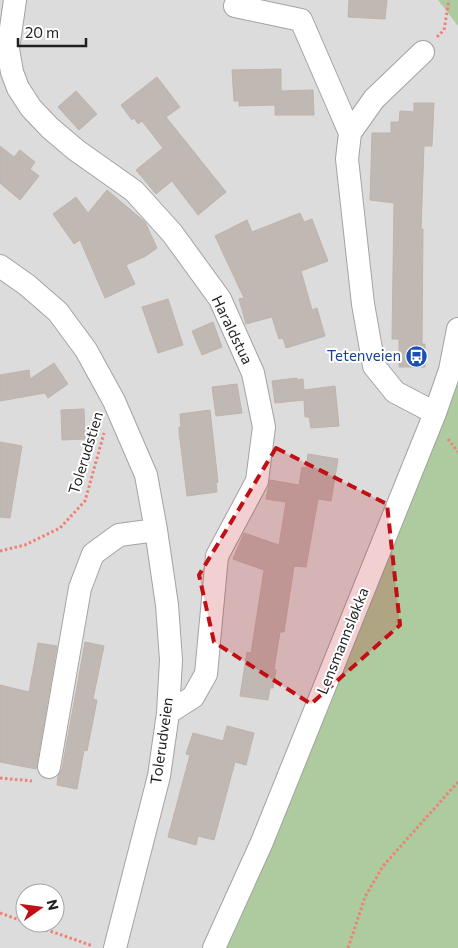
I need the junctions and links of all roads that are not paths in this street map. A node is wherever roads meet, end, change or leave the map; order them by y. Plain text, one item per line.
1 (15, 0) edge
2 (235, 6) dead end
3 (423, 52) road end
4 (350, 133) junction
5 (0, 266) edge
6 (458, 330) edge
7 (435, 413) junction
8 (156, 530) junction
9 (168, 713) junction
10 (50, 767) road end
11 (115, 948) edge
12 (214, 948) edge

1 - 9 street, Haraldstua
2 - 4 street
3 - 4 street
4 - 7 street
5 - 8 street, Tolerudveien
6 - 7 street, Lensmannsløkka
7 - 12 street, Lensmannsløkka
8 - 9 street, Tolerudveien
8 - 10 street
9 - 11 street, Tolerudveien

